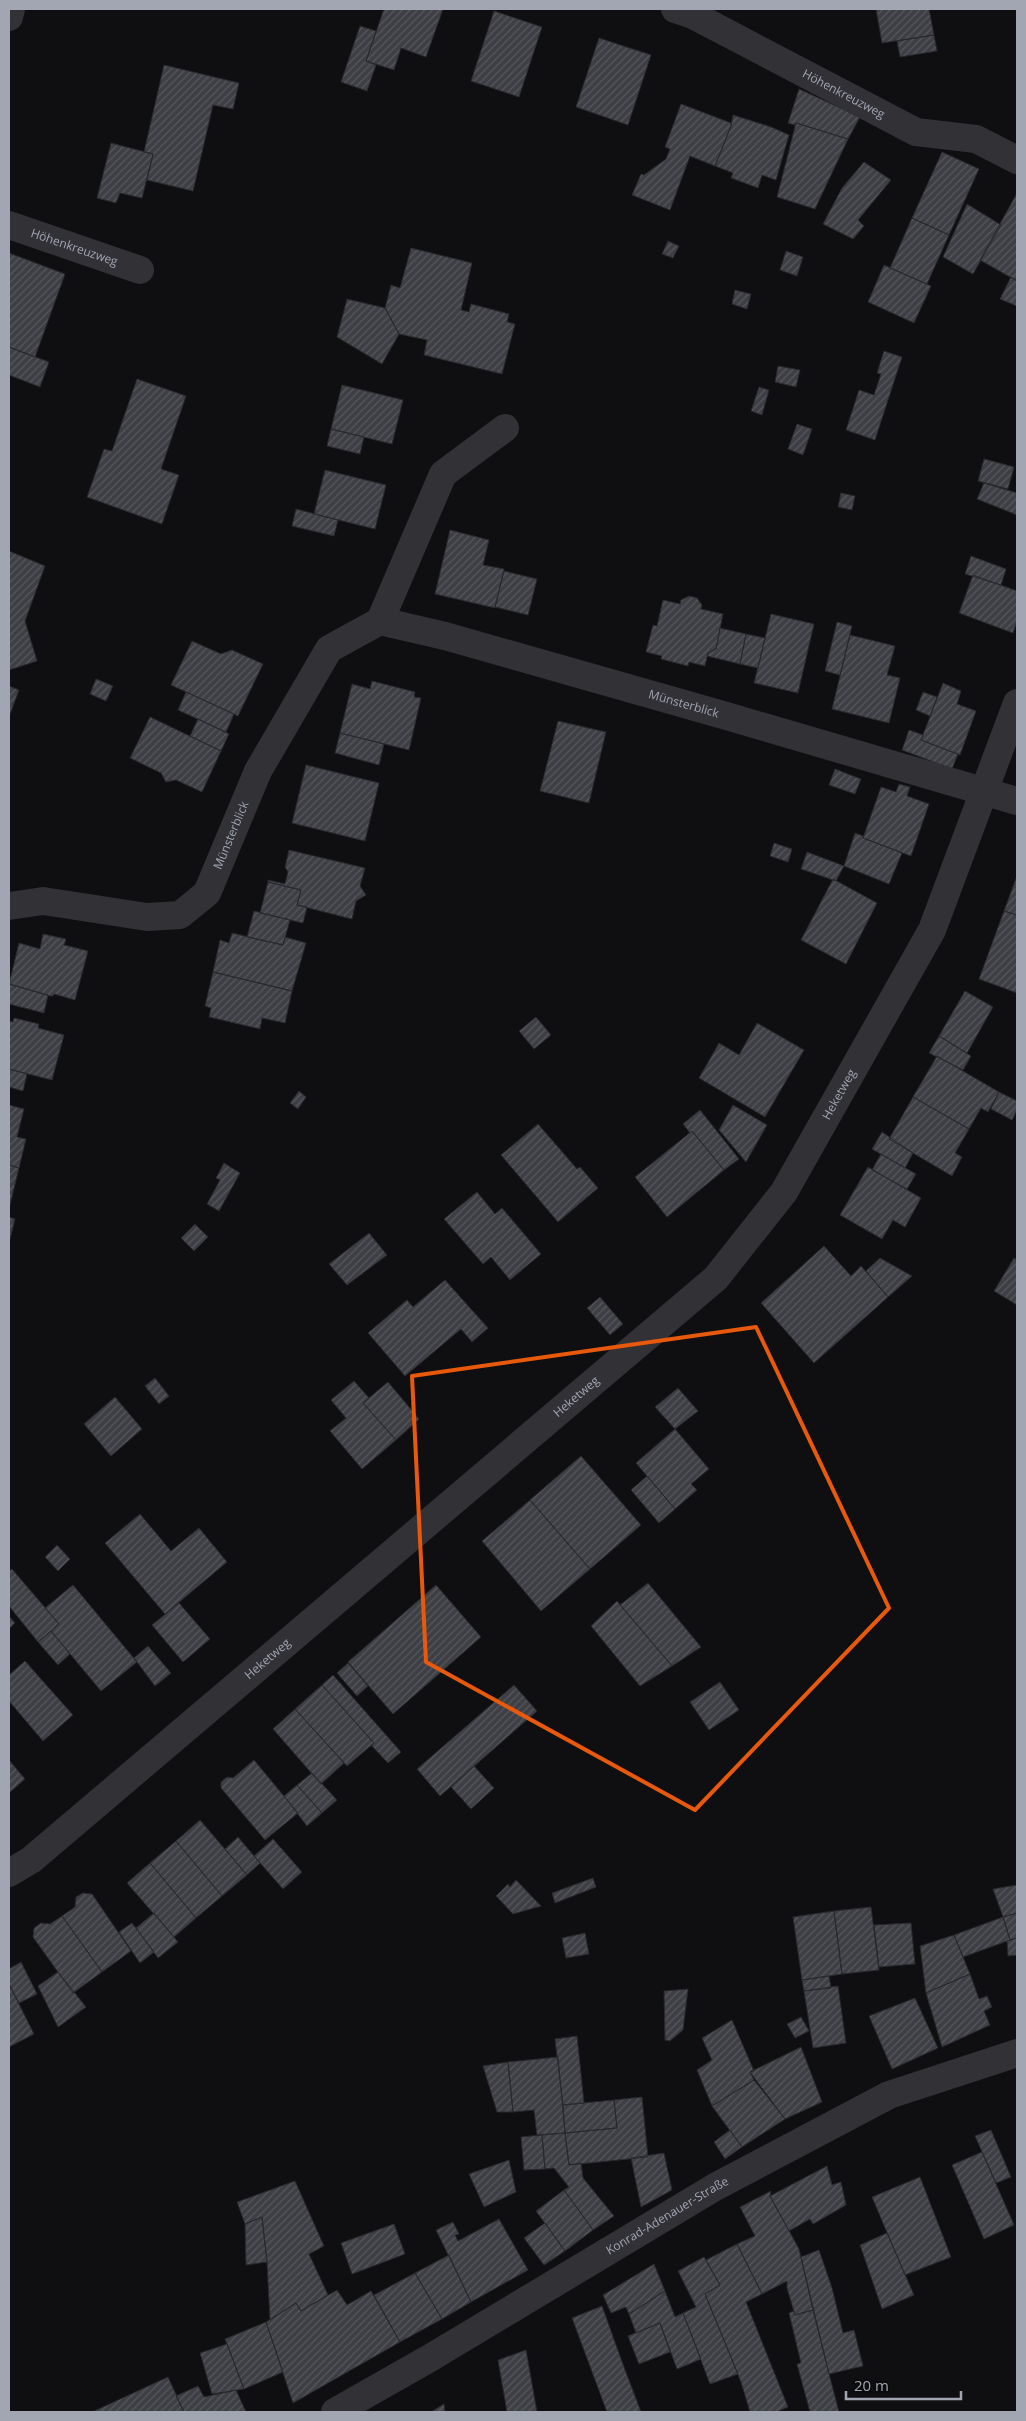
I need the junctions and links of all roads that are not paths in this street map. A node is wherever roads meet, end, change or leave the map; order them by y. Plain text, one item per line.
1 (11, 9) edge
2 (676, 9) edge
3 (9, 17) edge
4 (1017, 160) edge
5 (9, 224) edge
6 (140, 270) dead end
7 (505, 428) dead end
8 (380, 621) junction
9 (1017, 703) edge
10 (985, 792) junction
11 (1017, 801) edge
12 (9, 906) edge
13 (9, 1873) edge
14 (1017, 2053) edge
15 (335, 2412) edge

1 - 3 street
2 - 4 street, Höhenkreuzweg
5 - 6 street, Höhenkreuzweg
7 - 8 street
8 - 10 street, Münsterblick
8 - 12 street, Münsterblick
9 - 10 street, Heketweg
10 - 11 street
10 - 13 street, Heketweg
14 - 15 street, Konrad-Adenauer-Straße

